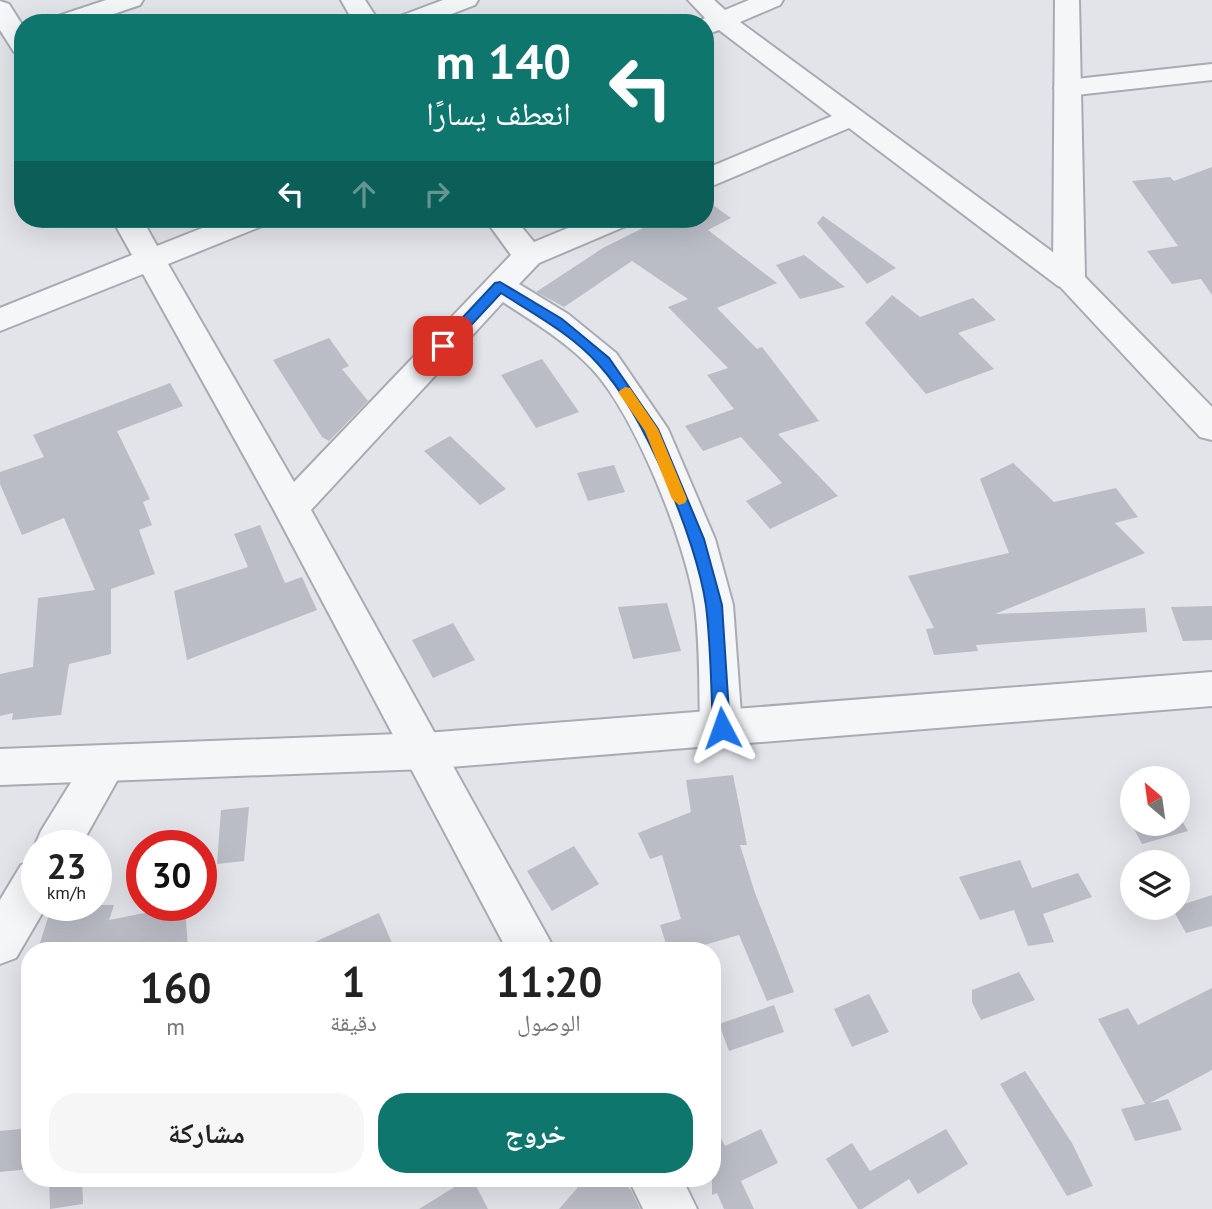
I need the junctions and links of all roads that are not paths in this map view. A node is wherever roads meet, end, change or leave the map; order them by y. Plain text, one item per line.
1 (131, 0) edge
2 (466, 0) edge
3 (771, 0) edge
4 (1067, 0) edge
5 (0, 9) edge
6 (88, 14) edge
7 (428, 14) edge
8 (714, 24) edge
9 (714, 25) edge
10 (14, 36) edge
11 (1212, 72) edge
12 (1068, 88) junction
13 (852, 117) junction
14 (714, 176) edge
15 (132, 228) edge
16 (230, 228) edge
17 (507, 228) edge
18 (594, 228) edge
19 (528, 256) junction
20 (152, 261) junction
21 (1069, 279) junction
22 (500, 286) junction
23 (0, 320) edge
24 (1212, 428) edge
25 (290, 508) junction
26 (1212, 689) edge
27 (722, 728) junction
28 (425, 751) junction
29 (106, 763) junction
30 (0, 767) edge
31 (66, 830) edge
32 (21, 907) edge
33 (0, 942) edge
34 (528, 942) edge
35 (659, 1187) edge
36 (671, 1209) edge

1 - 6 street
2 - 7 street
3 - 8 street
4 - 12 street
5 - 10 street
9 - 13 street
11 - 12 street
12 - 21 street
13 - 14 street
13 - 21 street
15 - 20 street
16 - 20 street
17 - 19 street
18 - 19 street
19 - 22 street
20 - 23 street
20 - 25 street
21 - 24 street
22 - 25 street
22 - 27 street
25 - 28 street
26 - 27 street
27 - 28 street
28 - 29 street
28 - 34 street
29 - 30 street
29 - 31 street
32 - 33 street
35 - 36 street

